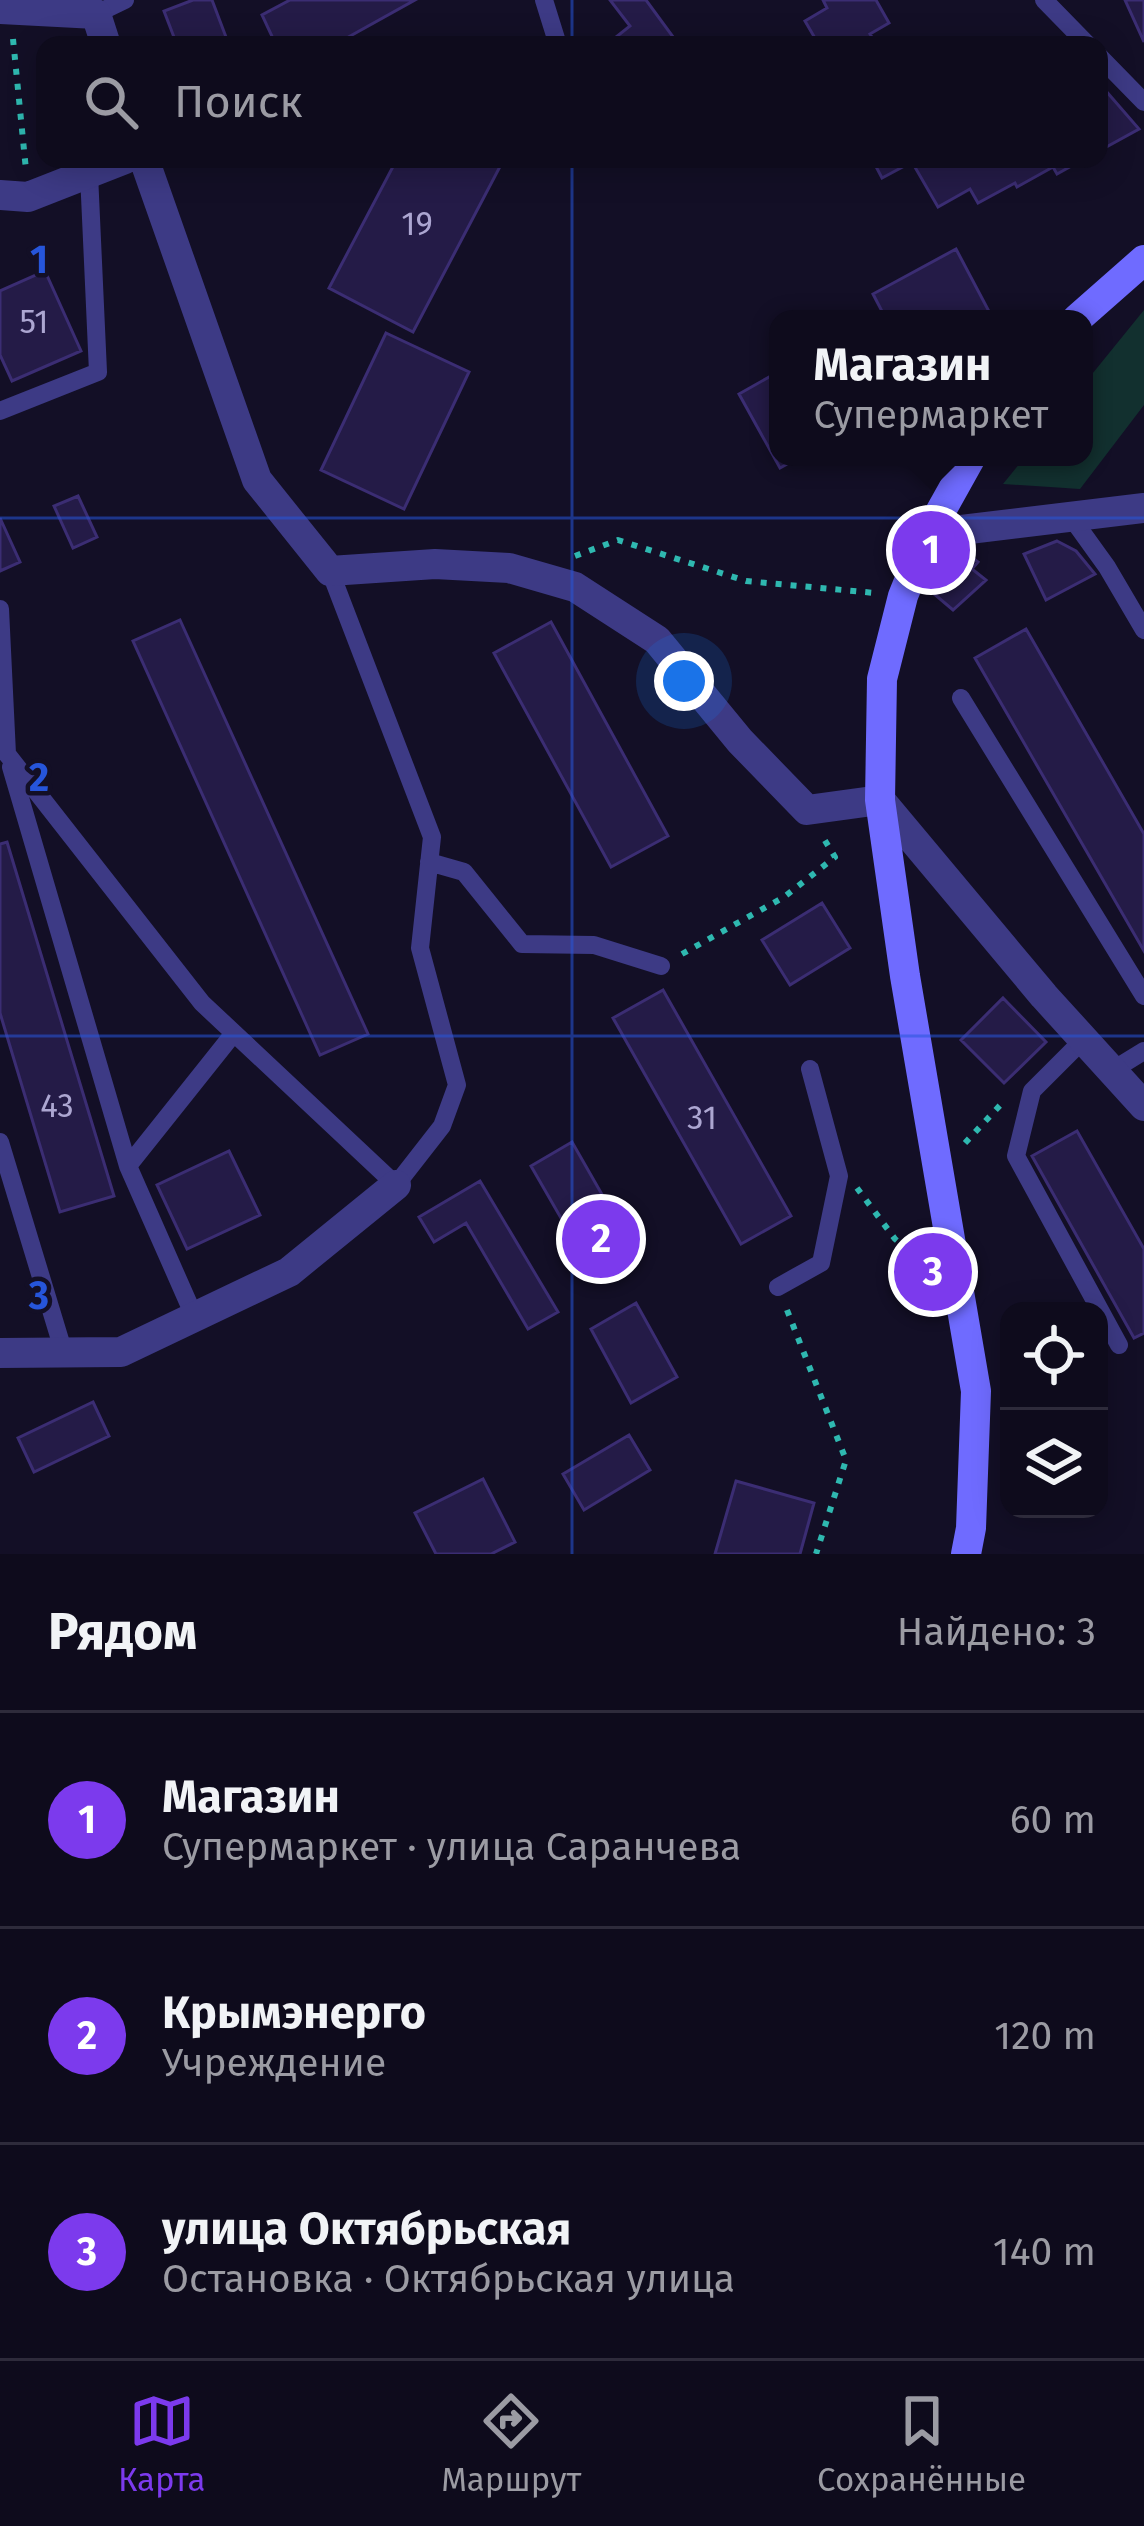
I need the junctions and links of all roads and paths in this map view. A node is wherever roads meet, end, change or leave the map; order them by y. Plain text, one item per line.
1 (125, 0) edge
2 (544, 0) edge
3 (1044, 0) edge
4 (0, 9) edge
5 (96, 14) junction
6 (103, 36) edge
7 (555, 36) edge
8 (1079, 36) edge
9 (17, 63) dead end
10 (1108, 65) edge
11 (1144, 102) edge
12 (103, 168) edge
13 (148, 168) edge
14 (89, 174) junction
15 (14, 196) edge
16 (1144, 260) edge
17 (1087, 310) edge
18 (0, 411) edge
19 (966, 466) edge
20 (1144, 508) edge
21 (1071, 517) junction
22 (928, 534) junction
23 (330, 571) junction
24 (529, 573) junction
25 (903, 596) junction
26 (0, 608) edge
27 (1144, 630) edge
28 (961, 698) dead end
29 (4, 754) edge
30 (880, 800) junction
31 (807, 810) junction
32 (429, 862) junction
33 (661, 966) joint
34 (1144, 996) edge
35 (234, 1033) junction
36 (1084, 1040) junction
37 (1144, 1051) edge
38 (810, 1069) dead end
39 (1113, 1070) junction
40 (1144, 1106) edge
41 (0, 1142) edge
42 (128, 1166) junction
43 (839, 1176) junction
44 (396, 1186) junction
45 (895, 1239) dead end
46 (778, 1287) joint
47 (196, 1318) junction
48 (1119, 1345) dead end
49 (0, 1353) edge
50 (64, 1353) junction
51 (816, 1554) edge
52 (966, 1554) edge

1 - 5 lane
2 - 7 lane
3 - 8 lane
4 - 5 street
5 - 6 street
9 - 15 path
10 - 11 lane
12 - 14 street
13 - 23 street
14 - 15 street
14 - 18 lane
16 - 17 main road
19 - 22 main road
20 - 21 street
21 - 22 street
21 - 27 lane
22 - 25 main road
23 - 24 street
23 - 32 lane
24 - 25 path
24 - 31 street
25 - 30 main road
26 - 29 lane
28 - 34 lane
29 - 35 lane
29 - 42 lane
30 - 31 street
30 - 36 street
30 - 52 main road
31 - 33 path
32 - 33 lane
32 - 44 lane
35 - 42 lane
35 - 44 lane
36 - 39 street
36 - 48 lane
37 - 39 lane
38 - 43 lane
39 - 40 street
41 - 50 lane
42 - 47 lane
43 - 45 path
43 - 46 lane
44 - 47 street
46 - 51 path
47 - 50 street
49 - 50 street

